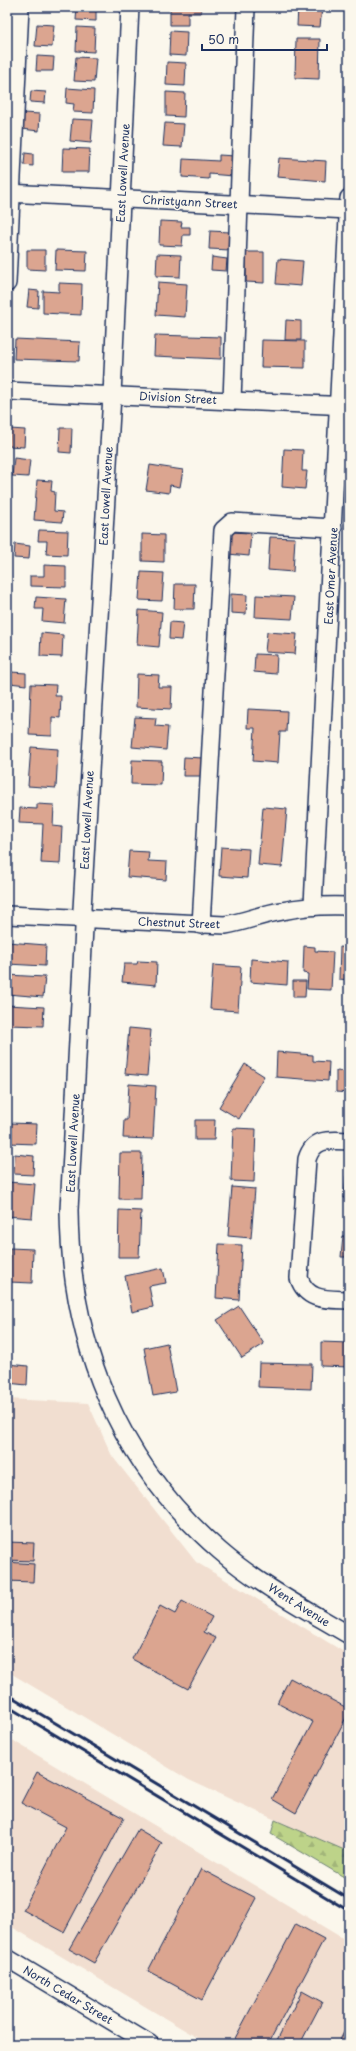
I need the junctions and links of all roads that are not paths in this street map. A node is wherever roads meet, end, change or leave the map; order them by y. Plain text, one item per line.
1 (20, 7) edge
2 (130, 7) edge
3 (246, 7) edge
4 (10, 193) edge
5 (349, 198) edge
6 (122, 199) junction
7 (238, 204) junction
8 (349, 210) edge
9 (7, 283) edge
10 (7, 390) edge
11 (112, 395) junction
12 (232, 401) junction
13 (344, 406) edge
14 (334, 528) junction
15 (313, 906) junction
16 (349, 906) edge
17 (7, 915) edge
18 (83, 919) junction
19 (201, 925) junction
20 (349, 1141) edge
21 (349, 1300) edge
22 (250, 1574) joint
23 (349, 1635) edge
24 (7, 1958) edge
25 (150, 2044) edge

1 - 4 street
2 - 6 street, East Lowell Avenue
3 - 7 street
4 - 6 street, Christyann Street
4 - 9 street
5 - 8 street, East Omer Avenue
6 - 7 street, Christyann Street
6 - 11 street, East Lowell Avenue
7 - 8 street, Christyann Street
7 - 12 street
8 - 13 street, East Omer Avenue
10 - 11 street, Division Street
11 - 12 street, Division Street
11 - 18 street, East Lowell Avenue
12 - 13 street, Division Street
13 - 14 street, East Omer Avenue
14 - 15 street, East Omer Avenue
14 - 19 street
15 - 16 street, Chestnut Street
15 - 19 street, Chestnut Street
17 - 18 street, Chestnut Street
18 - 19 street, Chestnut Street
18 - 22 street, East Lowell Avenue
20 - 21 street
22 - 23 street, Went Avenue
24 - 25 street, North Cedar Street

